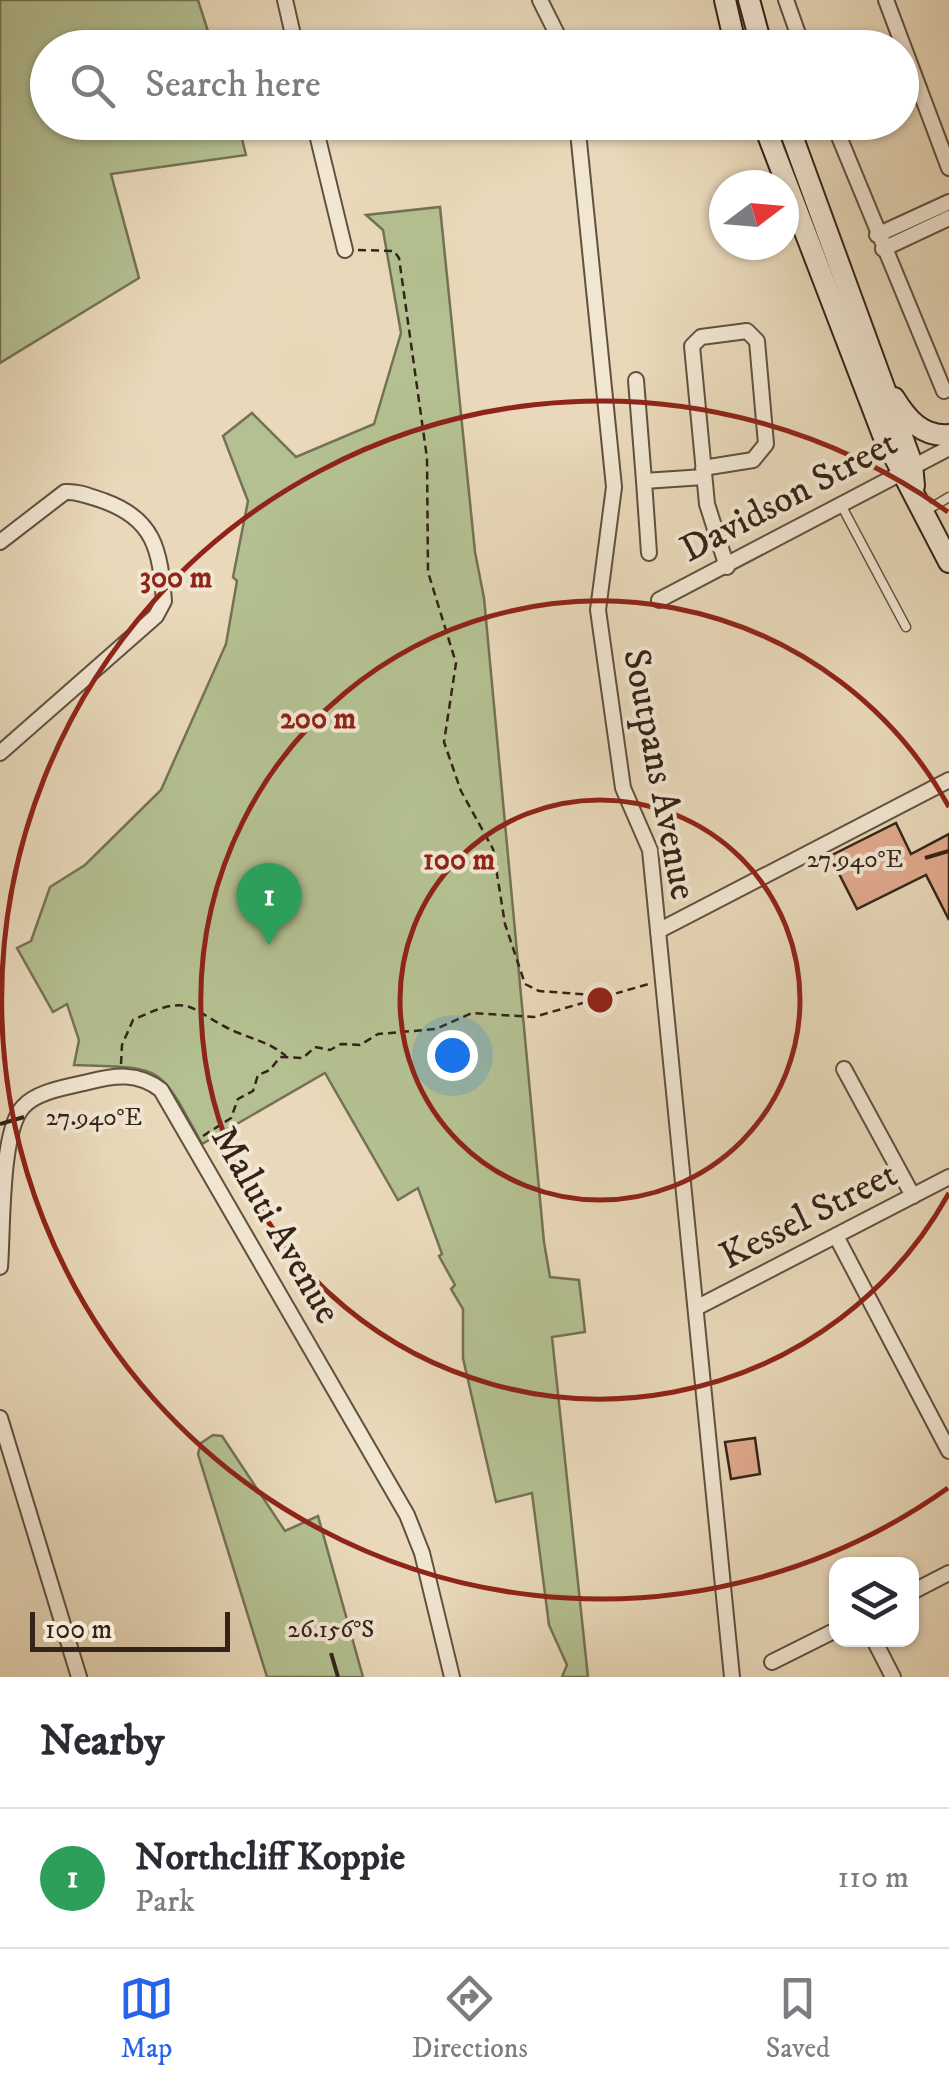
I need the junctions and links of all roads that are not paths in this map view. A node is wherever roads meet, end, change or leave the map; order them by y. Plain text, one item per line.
1 (284, 0) edge
2 (540, 0) edge
3 (725, 0) edge
4 (749, 0) edge
5 (786, 0) edge
6 (886, 0) edge
7 (292, 30) edge
8 (555, 30) edge
9 (732, 30) edge
10 (757, 30) edge
11 (797, 30) edge
12 (897, 30) edge
13 (919, 88) edge
14 (318, 140) edge
15 (578, 140) edge
16 (770, 140) edge
17 (793, 140) edge
18 (839, 140) edge
19 (949, 168) edge
20 (949, 202) edge
21 (949, 218) edge
22 (880, 242) junction
23 (345, 250) road end
24 (872, 363) junction
25 (636, 380) dead end
26 (944, 392) dead end
27 (949, 435) edge
28 (949, 448) edge
29 (906, 467) junction
30 (704, 472) junction
31 (644, 481) junction
32 (948, 501) edge
33 (840, 503) junction
34 (919, 503) junction
35 (0, 542) edge
36 (650, 553) dead end
37 (949, 562) edge
38 (728, 567) junction
39 (659, 600) dead end
40 (906, 627) dead end
41 (0, 753) edge
42 (949, 780) edge
43 (658, 931) junction
44 (844, 1069) dead end
45 (949, 1178) edge
46 (913, 1196) junction
47 (836, 1236) junction
48 (0, 1267) edge
49 (696, 1308) junction
50 (0, 1418) edge
51 (949, 1451) edge
52 (949, 1573) edge
53 (919, 1588) edge
54 (829, 1634) edge
55 (878, 1647) edge
56 (772, 1662) dead end
57 (79, 1677) edge
58 (452, 1677) edge
59 (732, 1677) edge
60 (893, 1677) edge

1 - 7 street
2 - 8 street
3 - 9 main road
4 - 10 main road
5 - 11 street
6 - 12 street
13 - 19 street
14 - 23 street
15 - 43 street, Soutpans Avenue
16 - 29 main road
17 - 24 main road
18 - 22 street
20 - 22 street
21 - 22 street
22 - 26 street
24 - 27 main road
24 - 29 main road
25 - 31 street
28 - 29 street, Davidson Street
29 - 33 street, Davidson Street
29 - 34 main road
30 - 30 street
30 - 31 street
30 - 38 street
31 - 36 street
32 - 34 lane
33 - 38 street, Davidson Street
33 - 40 lane
34 - 37 main road
35 - 41 street
38 - 39 street, Davidson Street
42 - 43 street
43 - 49 street, Soutpans Avenue
44 - 46 street
45 - 46 street, Kessel Street
46 - 47 street, Kessel Street
47 - 49 street, Kessel Street
47 - 51 street
48 - 58 street, Maluti Avenue
49 - 59 street, Soutpans Avenue
50 - 57 street
52 - 53 street
54 - 56 street
55 - 60 street

